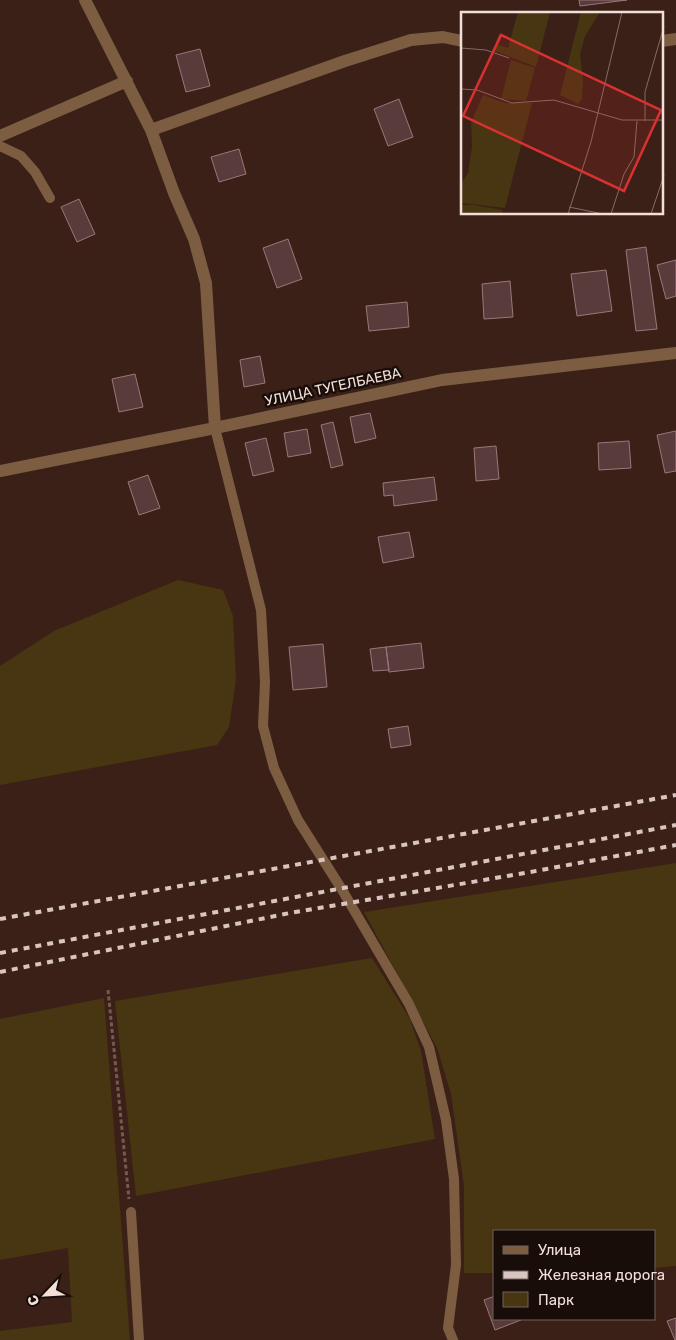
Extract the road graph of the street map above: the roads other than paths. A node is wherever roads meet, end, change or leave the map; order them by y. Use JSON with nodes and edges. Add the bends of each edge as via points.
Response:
{"nodes":[{"id":1,"x":85,"y":0,"type":"edge"},
{"id":2,"x":461,"y":41,"type":"edge"},
{"id":3,"x":127,"y":81,"type":"junction"},
{"id":4,"x":151,"y":130,"type":"junction"},
{"id":5,"x":0,"y":136,"type":"edge"},
{"id":6,"x":0,"y":146,"type":"edge"},
{"id":7,"x":50,"y":198,"type":"dead end"},
{"id":8,"x":676,"y":353,"type":"edge"},
{"id":9,"x":215,"y":428,"type":"junction"},
{"id":10,"x":0,"y":471,"type":"edge"},
{"id":11,"x":130,"y":1212,"type":"road end"},
{"id":12,"x":139,"y":1340,"type":"edge"},
{"id":13,"x":453,"y":1340,"type":"edge"}],
"edges":[{"from":1,"to":3,"type":"street"},
{"from":2,"to":4,"type":"street","via":[[443,37],[411,40]]},
{"from":3,"to":4,"type":"street"},
{"from":3,"to":5,"type":"street"},
{"from":4,"to":9,"type":"street","via":[[194,239],[206,283]]},
{"from":6,"to":7,"type":"lane","via":[[21,156],[36,172]]},
{"from":8,"to":9,"type":"street","name":"УЛИЦА ТУГЕЛБАЕВА","via":[[442,380]]},
{"from":9,"to":10,"type":"street","name":"УЛИЦА ТУГЕЛБАЕВА"},
{"from":9,"to":13,"type":"lane","via":[[261,610],[265,682],[263,726],[274,768],[298,820],[409,1004],[429,1047],[446,1120],[454,1179],[456,1265],[448,1328]]},
{"from":11,"to":12,"type":"lane"}]}
